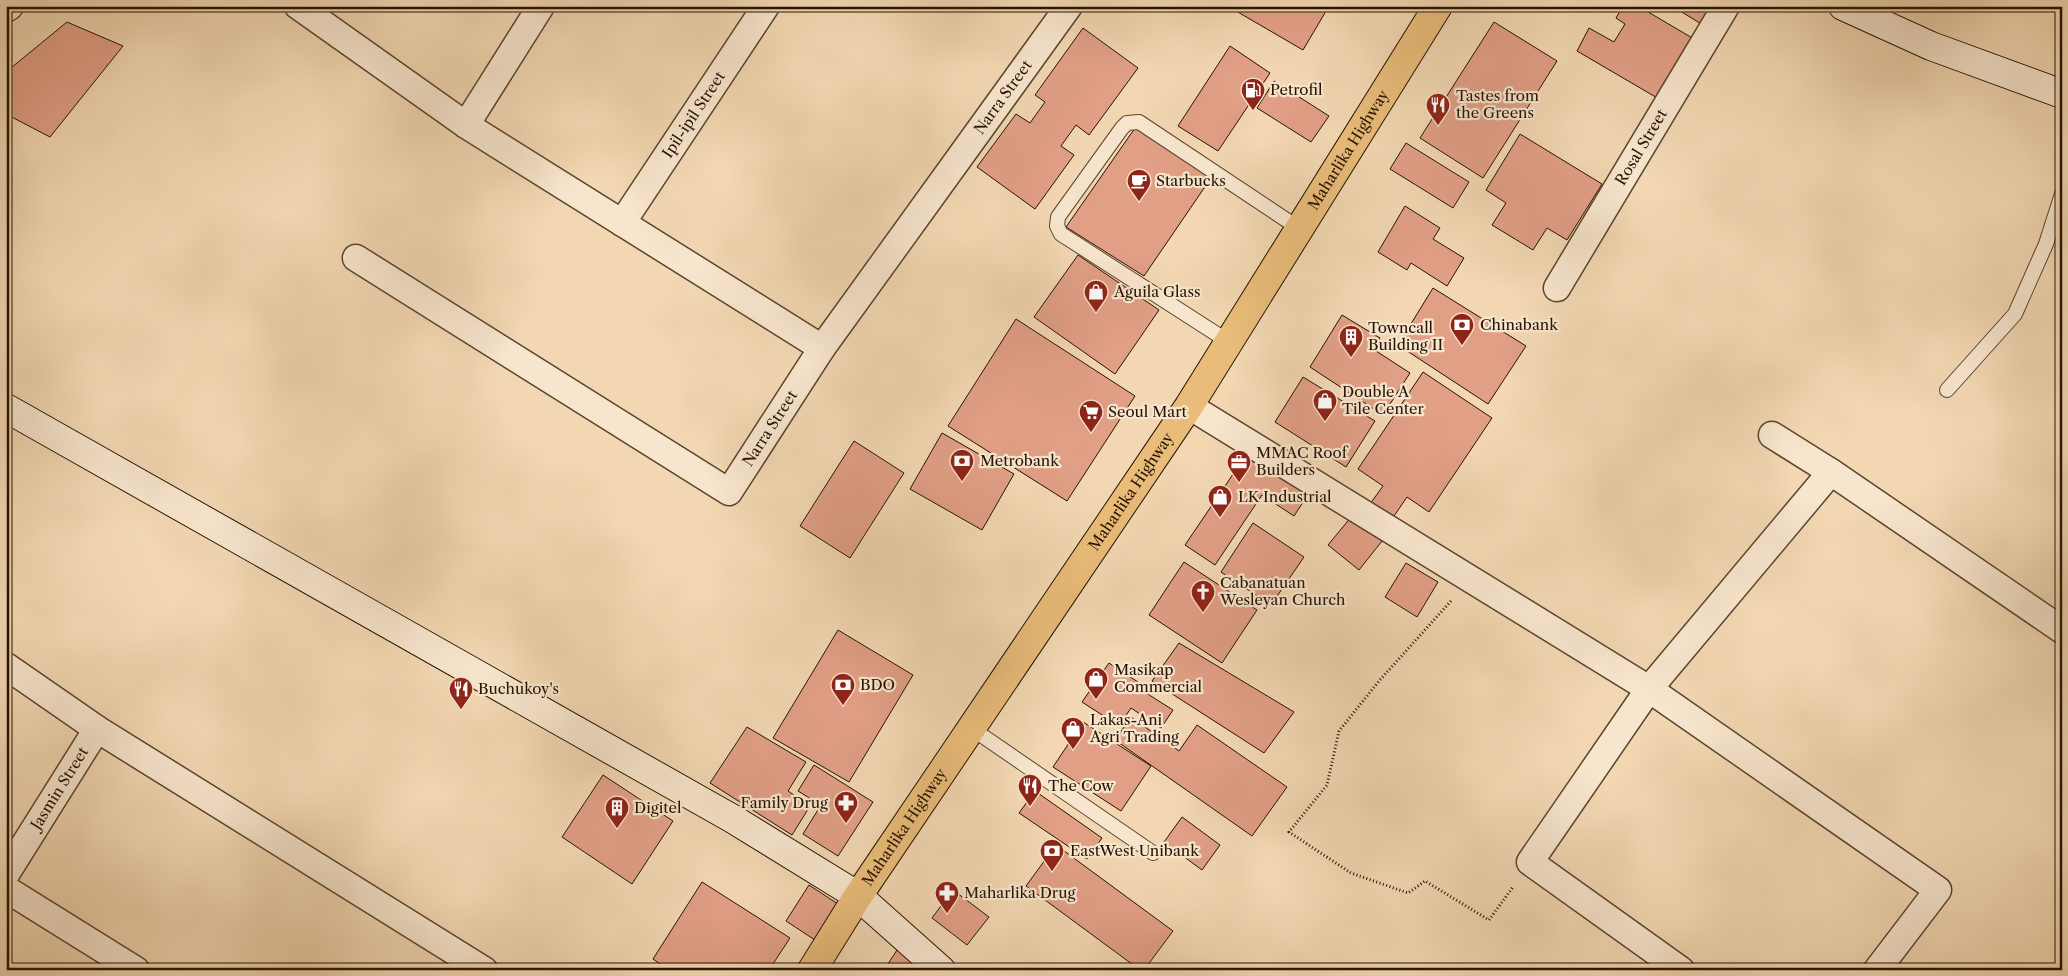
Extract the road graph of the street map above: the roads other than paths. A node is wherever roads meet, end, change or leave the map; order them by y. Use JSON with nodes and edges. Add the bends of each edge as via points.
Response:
{"nodes":[{"id":1,"x":298,"y":6,"type":"edge"},
{"id":2,"x":541,"y":6,"type":"edge"},
{"id":3,"x":766,"y":6,"type":"edge"},
{"id":4,"x":1069,"y":6,"type":"edge"},
{"id":5,"x":1438,"y":6,"type":"edge"},
{"id":6,"x":1726,"y":6,"type":"edge"},
{"id":7,"x":1843,"y":6,"type":"edge"},
{"id":8,"x":2062,"y":94,"type":"edge"},
{"id":9,"x":466,"y":125,"type":"junction"},
{"id":10,"x":2062,"y":194,"type":"edge"},
{"id":11,"x":622,"y":223,"type":"junction"},
{"id":12,"x":1300,"y":229,"type":"junction"},
{"id":13,"x":356,"y":258,"type":"dead end"},
{"id":14,"x":1558,"y":288,"type":"dead end"},
{"id":15,"x":1229,"y":342,"type":"junction"},
{"id":16,"x":822,"y":348,"type":"junction"},
{"id":17,"x":1947,"y":390,"type":"dead end"},
{"id":18,"x":1189,"y":406,"type":"junction"},
{"id":19,"x":6,"y":408,"type":"edge"},
{"id":20,"x":1772,"y":436,"type":"dead end"},
{"id":21,"x":1831,"y":472,"type":"junction"},
{"id":22,"x":2062,"y":630,"type":"edge"},
{"id":23,"x":6,"y":666,"type":"edge"},
{"id":24,"x":1649,"y":689,"type":"junction"},
{"id":25,"x":971,"y":728,"type":"junction"},
{"id":26,"x":97,"y":729,"type":"junction"},
{"id":27,"x":1153,"y":853,"type":"dead end"},
{"id":28,"x":6,"y":874,"type":"edge"},
{"id":29,"x":6,"y":889,"type":"edge"},
{"id":30,"x":858,"y":896,"type":"junction"},
{"id":31,"x":814,"y":969,"type":"edge"},
{"id":32,"x":136,"y":970,"type":"edge"},
{"id":33,"x":484,"y":970,"type":"edge"},
{"id":34,"x":941,"y":970,"type":"edge"},
{"id":35,"x":1681,"y":970,"type":"edge"},
{"id":36,"x":1877,"y":970,"type":"edge"}],
"edges":[{"from":1,"to":9,"type":"street"},
{"from":2,"to":9,"type":"street"},
{"from":3,"to":11,"type":"street","name":"Ipil-ipil Street"},
{"from":4,"to":16,"type":"street","name":"Narra Street"},
{"from":5,"to":12,"type":"main road","name":"Maharlika Highway"},
{"from":6,"to":14,"type":"street","name":"Rosal Street"},
{"from":7,"to":8,"type":"street","via":[[1931,46]]},
{"from":9,"to":11,"type":"street"},
{"from":10,"to":17,"type":"lane","via":[[2046,244],[2015,314]]},
{"from":11,"to":16,"type":"street"},
{"from":12,"to":15,"type":"main road","name":"Maharlika Highway"},
{"from":12,"to":15,"type":"lane","via":[[1139,122],[1122,128],[1058,217],[1057,226],[1061,234]]},
{"from":13,"to":16,"type":"street","name":"Narra Street","via":[[729,492]]},
{"from":15,"to":18,"type":"main road","name":"Maharlika Highway"},
{"from":18,"to":24,"type":"street"},
{"from":18,"to":25,"type":"main road","name":"Maharlika Highway"},
{"from":19,"to":30,"type":"street","via":[[733,818]]},
{"from":20,"to":21,"type":"street"},
{"from":21,"to":22,"type":"street"},
{"from":21,"to":24,"type":"street"},
{"from":23,"to":26,"type":"street"},
{"from":24,"to":35,"type":"street","via":[[1530,862]]},
{"from":24,"to":36,"type":"street","via":[[1938,890]]},
{"from":25,"to":27,"type":"lane"},
{"from":25,"to":30,"type":"main road","name":"Maharlika Highway"},
{"from":26,"to":28,"type":"street","name":"Jasmin Street"},
{"from":26,"to":33,"type":"street"},
{"from":29,"to":32,"type":"street"},
{"from":30,"to":31,"type":"main road","name":"Maharlika Highway"},
{"from":30,"to":34,"type":"street"}]}
